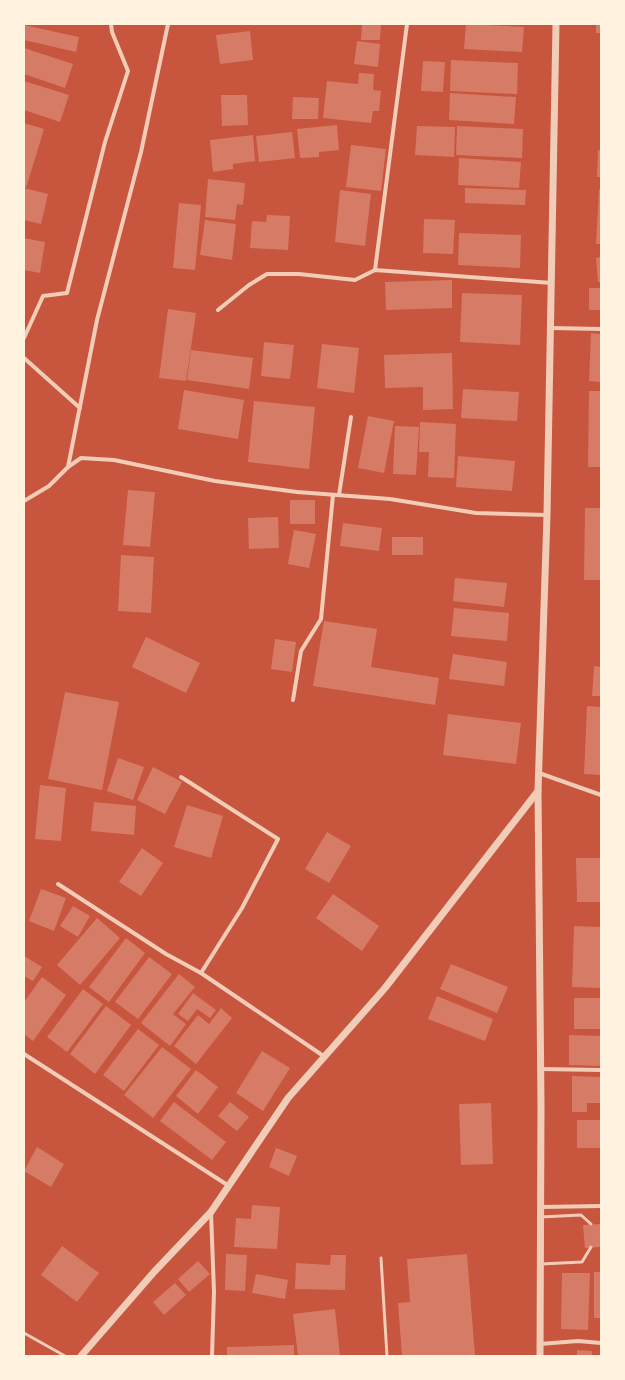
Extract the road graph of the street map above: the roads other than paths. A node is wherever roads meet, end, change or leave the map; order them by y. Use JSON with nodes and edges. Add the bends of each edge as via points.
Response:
{"nodes":[{"id":1,"x":111,"y":24,"type":"edge"},
{"id":2,"x":168,"y":24,"type":"edge"},
{"id":3,"x":407,"y":24,"type":"edge"},
{"id":4,"x":556,"y":24,"type":"edge"},
{"id":5,"x":375,"y":270,"type":"junction"},
{"id":6,"x":552,"y":283,"type":"junction"},
{"id":7,"x":218,"y":310,"type":"dead end"},
{"id":8,"x":551,"y":328,"type":"junction"},
{"id":9,"x":601,"y":329,"type":"edge"},
{"id":10,"x":24,"y":338,"type":"edge"},
{"id":11,"x":24,"y":358,"type":"edge"},
{"id":12,"x":80,"y":408,"type":"junction"},
{"id":13,"x":351,"y":417,"type":"dead end"},
{"id":14,"x":68,"y":467,"type":"junction"},
{"id":15,"x":333,"y":495,"type":"junction"},
{"id":16,"x":339,"y":495,"type":"junction"},
{"id":17,"x":24,"y":501,"type":"edge"},
{"id":18,"x":547,"y":515,"type":"junction"},
{"id":19,"x":293,"y":700,"type":"dead end"},
{"id":20,"x":539,"y":773,"type":"junction"},
{"id":21,"x":181,"y":777,"type":"dead end"},
{"id":22,"x":538,"y":791,"type":"junction"},
{"id":23,"x":601,"y":795,"type":"edge"},
{"id":24,"x":58,"y":884,"type":"dead end"},
{"id":25,"x":201,"y":973,"type":"junction"},
{"id":26,"x":24,"y":1054,"type":"edge"},
{"id":27,"x":325,"y":1058,"type":"junction"},
{"id":28,"x":541,"y":1069,"type":"junction"},
{"id":29,"x":601,"y":1070,"type":"edge"},
{"id":30,"x":229,"y":1186,"type":"junction"},
{"id":31,"x":601,"y":1206,"type":"edge"},
{"id":32,"x":540,"y":1207,"type":"junction"},
{"id":33,"x":211,"y":1212,"type":"junction"},
{"id":34,"x":540,"y":1217,"type":"junction"},
{"id":35,"x":591,"y":1224,"type":"dead end"},
{"id":36,"x":591,"y":1247,"type":"dead end"},
{"id":37,"x":381,"y":1258,"type":"dead end"},
{"id":38,"x":539,"y":1264,"type":"junction"},
{"id":39,"x":24,"y":1333,"type":"edge"},
{"id":40,"x":601,"y":1343,"type":"edge"},
{"id":41,"x":540,"y":1344,"type":"junction"},
{"id":42,"x":64,"y":1356,"type":"edge"},
{"id":43,"x":81,"y":1356,"type":"edge"},
{"id":44,"x":212,"y":1356,"type":"edge"},
{"id":45,"x":386,"y":1356,"type":"edge"},
{"id":46,"x":540,"y":1356,"type":"edge"}],
"edges":[{"from":1,"to":10,"type":"street","via":[[128,71],[105,142],[67,293],[43,296]]},
{"from":2,"to":12,"type":"street","via":[[141,152],[97,320]]},
{"from":3,"to":5,"type":"street"},
{"from":4,"to":6,"type":"street"},
{"from":5,"to":6,"type":"street"},
{"from":5,"to":7,"type":"street","via":[[355,280],[299,274],[267,274]]},
{"from":6,"to":8,"type":"street"},
{"from":8,"to":9,"type":"street"},
{"from":8,"to":18,"type":"street"},
{"from":11,"to":12,"type":"street"},
{"from":12,"to":14,"type":"street"},
{"from":13,"to":16,"type":"street"},
{"from":14,"to":15,"type":"street","via":[[81,458],[114,460],[215,481]]},
{"from":14,"to":17,"type":"street","via":[[49,486]]},
{"from":15,"to":16,"type":"street"},
{"from":15,"to":19,"type":"street","via":[[321,619],[301,651]]},
{"from":16,"to":18,"type":"street","via":[[390,499],[476,513]]},
{"from":18,"to":20,"type":"street"},
{"from":20,"to":22,"type":"street"},
{"from":20,"to":23,"type":"street"},
{"from":21,"to":25,"type":"street","via":[[278,839],[242,908]]},
{"from":22,"to":27,"type":"street","via":[[385,988]]},
{"from":22,"to":28,"type":"street"},
{"from":24,"to":25,"type":"street","via":[[166,954]]},
{"from":25,"to":27,"type":"street"},
{"from":26,"to":30,"type":"street"},
{"from":27,"to":30,"type":"street","via":[[288,1098]]},
{"from":28,"to":29,"type":"street"},
{"from":28,"to":32,"type":"street"},
{"from":30,"to":33,"type":"street"},
{"from":31,"to":32,"type":"street"},
{"from":32,"to":34,"type":"street"},
{"from":33,"to":43,"type":"street","via":[[154,1272]]},
{"from":33,"to":44,"type":"street","via":[[214,1292]]},
{"from":34,"to":35,"type":"lane","via":[[581,1215]]},
{"from":34,"to":38,"type":"street"},
{"from":36,"to":38,"type":"lane","via":[[582,1262]]},
{"from":37,"to":45,"type":"lane"},
{"from":38,"to":41,"type":"street"},
{"from":39,"to":42,"type":"lane"},
{"from":40,"to":41,"type":"street","via":[[578,1341]]},
{"from":41,"to":46,"type":"street"}]}
